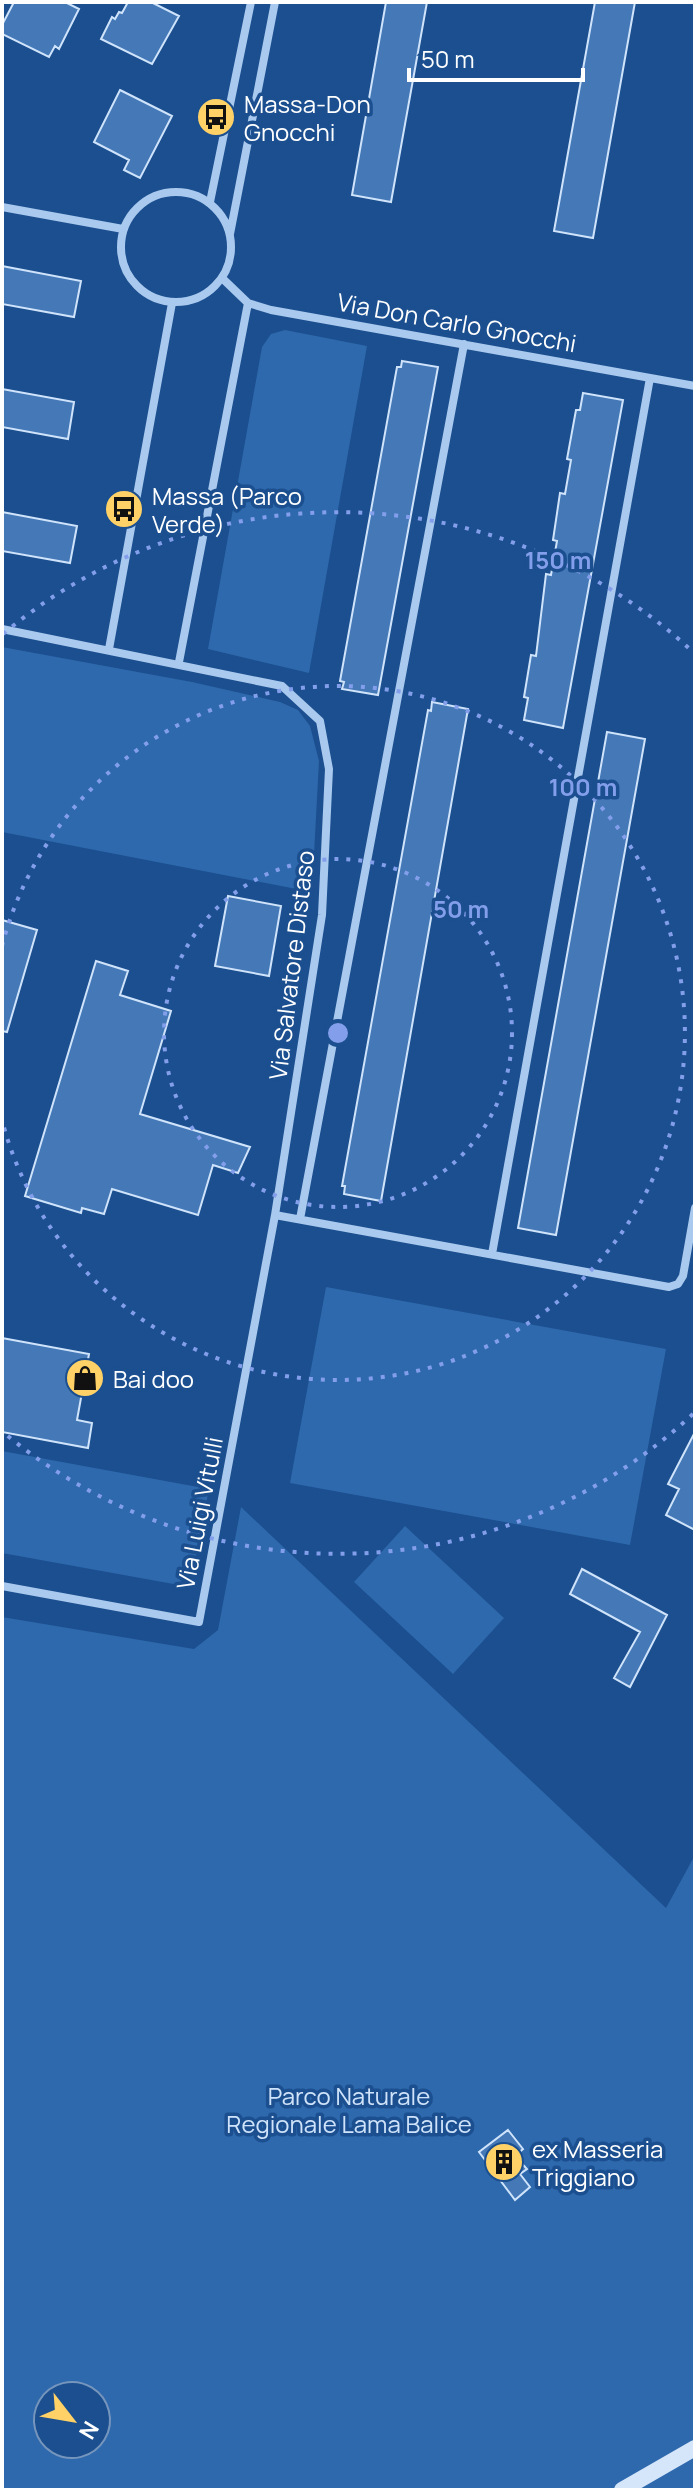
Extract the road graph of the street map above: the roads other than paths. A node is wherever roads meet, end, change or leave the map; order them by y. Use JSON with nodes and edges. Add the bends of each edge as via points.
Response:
{"nodes":[{"id":1,"x":251,"y":2,"type":"edge"},
{"id":2,"x":275,"y":2,"type":"edge"},
{"id":3,"x":210,"y":202,"type":"junction"},
{"id":4,"x":2,"y":207,"type":"edge"},
{"id":5,"x":123,"y":229,"type":"junction"},
{"id":6,"x":230,"y":235,"type":"junction"},
{"id":7,"x":222,"y":278,"type":"junction"},
{"id":8,"x":172,"y":303,"type":"junction"},
{"id":9,"x":248,"y":303,"type":"junction"},
{"id":10,"x":464,"y":344,"type":"junction"},
{"id":11,"x":650,"y":378,"type":"junction"},
{"id":12,"x":695,"y":386,"type":"edge"},
{"id":13,"x":2,"y":629,"type":"edge"},
{"id":14,"x":109,"y":649,"type":"junction"},
{"id":15,"x":179,"y":662,"type":"junction"},
{"id":16,"x":695,"y":1208,"type":"edge"},
{"id":17,"x":275,"y":1215,"type":"junction"},
{"id":18,"x":300,"y":1219,"type":"junction"},
{"id":19,"x":492,"y":1254,"type":"junction"},
{"id":20,"x":2,"y":1586,"type":"edge"},
{"id":21,"x":695,"y":2448,"type":"edge"},
{"id":22,"x":622,"y":2490,"type":"edge"}],
"edges":[{"from":1,"to":3,"type":"street"},
{"from":2,"to":6,"type":"street"},
{"from":3,"to":5,"type":"street","via":[[177,191],[160,194],[131,213]]},
{"from":3,"to":6,"type":"street"},
{"from":4,"to":5,"type":"street"},
{"from":5,"to":8,"type":"street","via":[[120,246],[131,280],[144,293]]},
{"from":6,"to":7,"type":"street"},
{"from":7,"to":8,"type":"street","via":[[194,299]]},
{"from":7,"to":9,"type":"street"},
{"from":8,"to":14,"type":"street"},
{"from":9,"to":10,"type":"street","name":"Via Don Carlo Gnocchi"},
{"from":9,"to":15,"type":"street"},
{"from":10,"to":11,"type":"street","name":"Via Don Carlo Gnocchi"},
{"from":10,"to":18,"type":"street"},
{"from":11,"to":12,"type":"street","name":"Via Don Carlo Gnocchi"},
{"from":11,"to":19,"type":"street"},
{"from":13,"to":14,"type":"street","name":"Via Salvatore Distaso"},
{"from":14,"to":15,"type":"street","name":"Via Salvatore Distaso"},
{"from":15,"to":17,"type":"street","name":"Via Salvatore Distaso","via":[[282,686],[320,721],[329,769],[322,915]]},
{"from":16,"to":19,"type":"street","via":[[683,1276],[669,1287]]},
{"from":17,"to":18,"type":"street"},
{"from":17,"to":20,"type":"street","name":"Via Luigi Vitulli","via":[[199,1622]]},
{"from":18,"to":19,"type":"street"},
{"from":21,"to":22,"type":"main road"}]}
